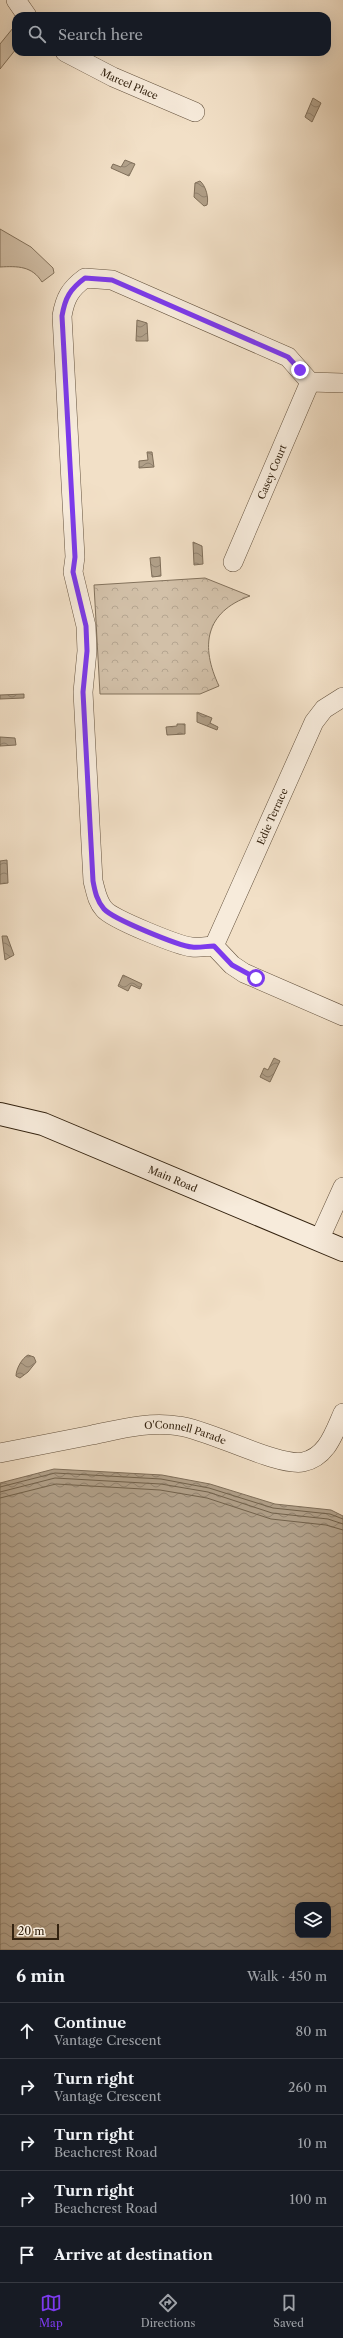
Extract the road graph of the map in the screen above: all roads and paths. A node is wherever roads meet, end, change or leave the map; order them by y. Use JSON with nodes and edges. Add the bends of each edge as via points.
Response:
{"nodes":[{"id":1,"x":16,"y":0,"type":"edge"},
{"id":2,"x":24,"y":12,"type":"edge"},
{"id":3,"x":73,"y":56,"type":"edge"},
{"id":4,"x":195,"y":112,"type":"dead end"},
{"id":5,"x":310,"y":382,"type":"junction"},
{"id":6,"x":343,"y":383,"type":"edge"},
{"id":7,"x":233,"y":562,"type":"dead end"},
{"id":8,"x":343,"y":697,"type":"edge"},
{"id":9,"x":214,"y":946,"type":"junction"},
{"id":10,"x":343,"y":1016,"type":"edge"},
{"id":11,"x":0,"y":1114,"type":"edge"},
{"id":12,"x":343,"y":1187,"type":"edge"},
{"id":13,"x":319,"y":1240,"type":"junction"},
{"id":14,"x":343,"y":1250,"type":"edge"},
{"id":15,"x":343,"y":1413,"type":"edge"},
{"id":16,"x":0,"y":1453,"type":"edge"}],
"edges":[{"from":1,"to":2,"type":"street"},
{"from":3,"to":4,"type":"street","name":"Marcel Place","via":[[113,77]]},
{"from":5,"to":6,"type":"street"},
{"from":5,"to":7,"type":"street","name":"Casey Court"},
{"from":5,"to":9,"type":"street","via":[[288,357],[112,280],[85,278],[73,287],[65,298],[62,316],[75,557],[73,572],[86,626],[87,651],[83,692],[93,881],[97,898],[105,911],[118,919],[193,948]]},
{"from":8,"to":9,"type":"street","name":"Edie Terrace","via":[[324,709],[314,722]]},
{"from":9,"to":10,"type":"street","via":[[232,965],[244,973]]},
{"from":11,"to":13,"type":"main road","name":"Main Road","via":[[43,1124]]},
{"from":12,"to":13,"type":"street"},
{"from":13,"to":14,"type":"main road","name":"Main Road"},
{"from":15,"to":16,"type":"street","name":"O'Connell Parade","via":[[331,1440],[317,1457],[302,1462],[273,1457],[200,1430],[148,1424]]}]}
